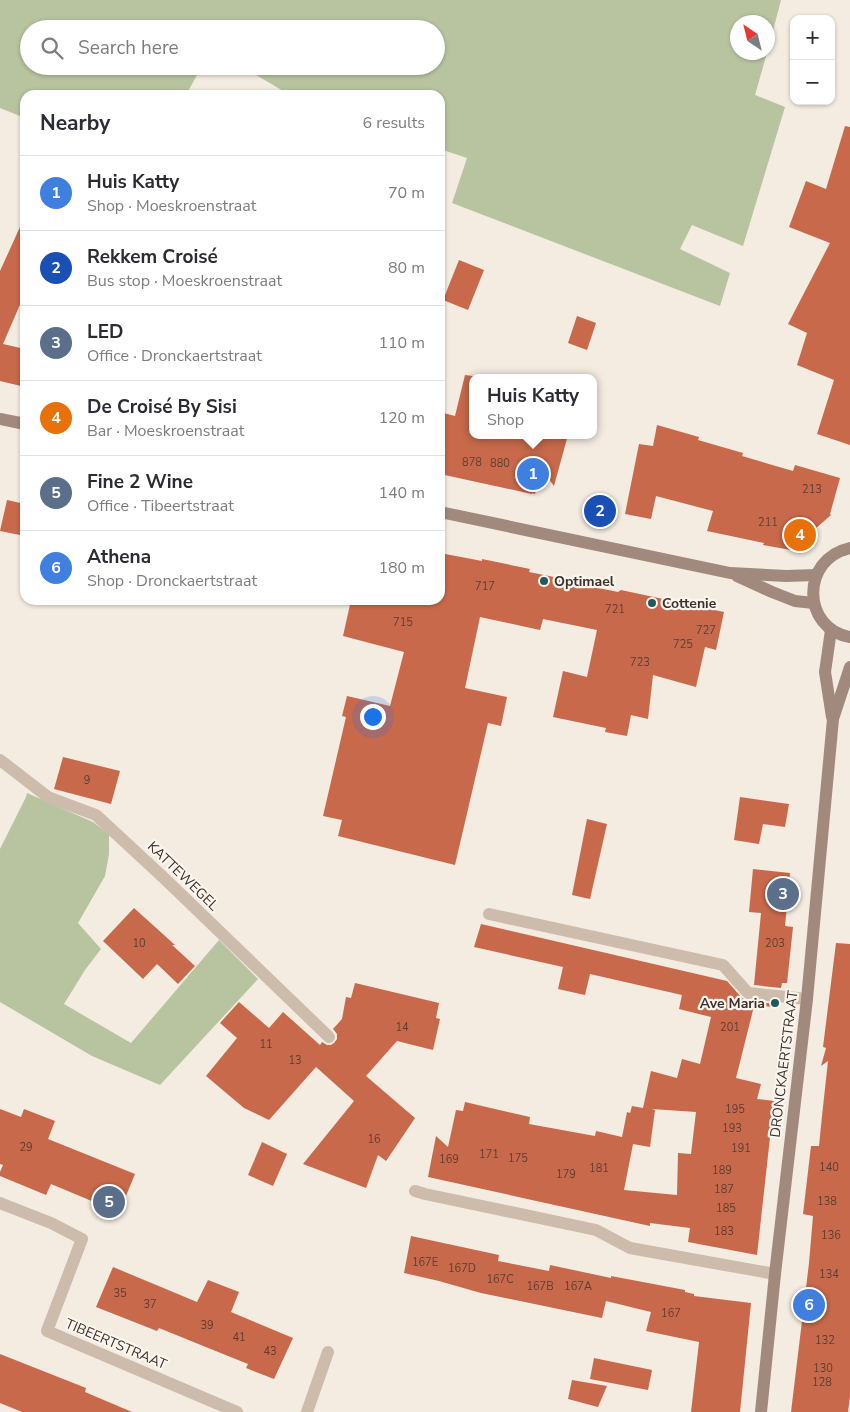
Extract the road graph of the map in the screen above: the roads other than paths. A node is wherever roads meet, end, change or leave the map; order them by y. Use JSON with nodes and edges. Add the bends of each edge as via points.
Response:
{"nodes":[{"id":1,"x":0,"y":419,"type":"edge"},
{"id":2,"x":20,"y":423,"type":"edge"},
{"id":3,"x":445,"y":513,"type":"edge"},
{"id":4,"x":850,"y":548,"type":"edge"},
{"id":5,"x":730,"y":573,"type":"junction"},
{"id":6,"x":816,"y":575,"type":"junction"},
{"id":7,"x":814,"y":603,"type":"junction"},
{"id":8,"x":831,"y":630,"type":"junction"},
{"id":9,"x":850,"y":638,"type":"edge"},
{"id":10,"x":850,"y":667,"type":"edge"},
{"id":11,"x":833,"y":719,"type":"junction"},
{"id":12,"x":0,"y":760,"type":"edge"},
{"id":13,"x":489,"y":914,"type":"dead end"},
{"id":14,"x":807,"y":999,"type":"junction"},
{"id":15,"x":328,"y":1037,"type":"dead end"},
{"id":16,"x":415,"y":1191,"type":"dead end"},
{"id":17,"x":0,"y":1203,"type":"edge"},
{"id":18,"x":775,"y":1274,"type":"junction"},
{"id":19,"x":328,"y":1352,"type":"dead end"},
{"id":20,"x":236,"y":1412,"type":"edge"},
{"id":21,"x":306,"y":1412,"type":"edge"},
{"id":22,"x":761,"y":1412,"type":"edge"}],
"edges":[{"from":1,"to":2,"type":"main road"},
{"from":3,"to":5,"type":"main road"},
{"from":4,"to":6,"type":"main road","via":[[828,558]]},
{"from":5,"to":6,"type":"main road"},
{"from":5,"to":7,"type":"main road","via":[[772,592]]},
{"from":6,"to":7,"type":"main road"},
{"from":7,"to":8,"type":"main road","via":[[820,618]]},
{"from":8,"to":9,"type":"main road"},
{"from":8,"to":11,"type":"main road","name":"DRONCKAERTSTRAAT","via":[[824,672]]},
{"from":10,"to":11,"type":"main road","name":"DRONCKAERTSTRAAT"},
{"from":11,"to":14,"type":"main road","name":"DRONCKAERTSTRAAT"},
{"from":12,"to":15,"type":"street","name":"KATTEWEGEL","via":[[48,797],[96,815]]},
{"from":13,"to":14,"type":"street","via":[[723,965],[748,993]]},
{"from":14,"to":18,"type":"main road","name":"DRONCKAERTSTRAAT"},
{"from":16,"to":18,"type":"street","via":[[596,1230],[630,1248]]},
{"from":17,"to":20,"type":"street","name":"TIBEERTSTRAAT","via":[[82,1239],[47,1331]]},
{"from":18,"to":22,"type":"main road","name":"DRONCKAERTSTRAAT"},
{"from":19,"to":21,"type":"street"}]}
